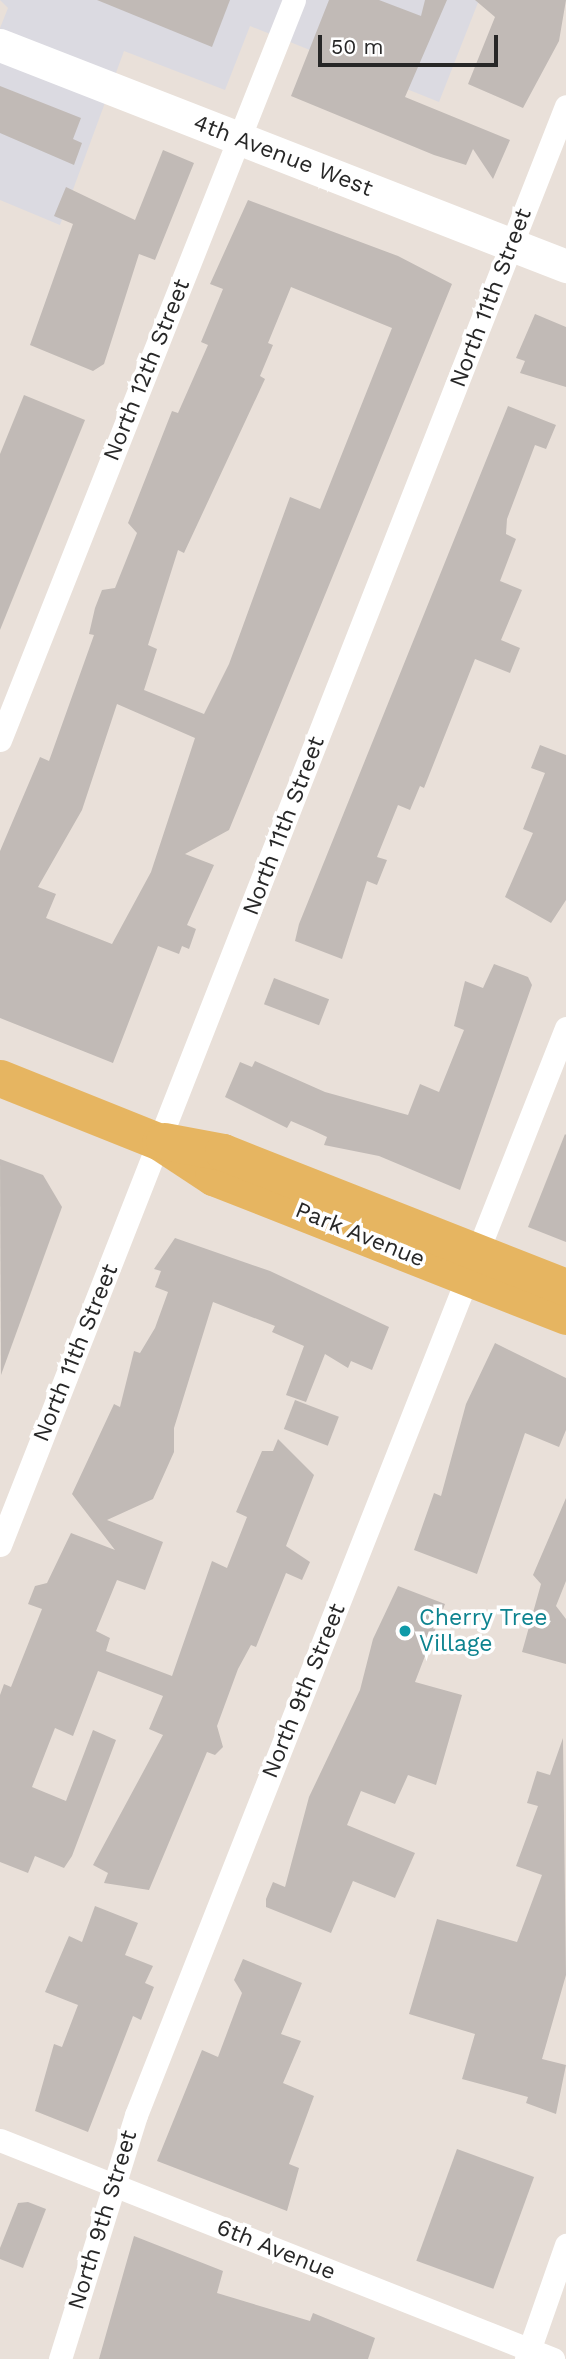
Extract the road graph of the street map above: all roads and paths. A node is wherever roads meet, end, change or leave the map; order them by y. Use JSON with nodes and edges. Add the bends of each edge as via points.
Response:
{"nodes":[{"id":1,"x":294,"y":0,"type":"edge"},
{"id":2,"x":0,"y":45,"type":"edge"},
{"id":3,"x":566,"y":106,"type":"edge"},
{"id":4,"x":239,"y":139,"type":"junction"},
{"id":5,"x":512,"y":245,"type":"junction"},
{"id":6,"x":566,"y":267,"type":"edge"},
{"id":7,"x":0,"y":740,"type":"edge"},
{"id":8,"x":566,"y":1028,"type":"edge"},
{"id":9,"x":0,"y":1078,"type":"edge"},
{"id":10,"x":160,"y":1142,"type":"junction"},
{"id":11,"x":472,"y":1265,"type":"junction"},
{"id":12,"x":566,"y":1287,"type":"edge"},
{"id":13,"x":566,"y":1316,"type":"edge"},
{"id":14,"x":0,"y":1545,"type":"edge"},
{"id":15,"x":0,"y":2140,"type":"edge"},
{"id":16,"x":113,"y":2185,"type":"junction"},
{"id":17,"x":566,"y":2245,"type":"edge"},
{"id":18,"x":528,"y":2354,"type":"edge"},
{"id":19,"x":60,"y":2359,"type":"edge"},
{"id":20,"x":553,"y":2359,"type":"edge"}],
"edges":[{"from":1,"to":4,"type":"street","name":"North 12th Street"},
{"from":2,"to":4,"type":"street","name":"4th Avenue West"},
{"from":3,"to":5,"type":"street","name":"North 11th Street"},
{"from":4,"to":5,"type":"street","name":"4th Avenue West"},
{"from":4,"to":7,"type":"street","name":"North 12th Street"},
{"from":5,"to":6,"type":"street","name":"4th Avenue West"},
{"from":5,"to":10,"type":"street","name":"North 11th Street"},
{"from":8,"to":11,"type":"street","name":"North 9th Street"},
{"from":9,"to":10,"type":"main road","name":"Park Avenue"},
{"from":10,"to":11,"type":"main road","name":"Park Avenue","via":[[223,1152]]},
{"from":10,"to":14,"type":"street","name":"North 11th Street"},
{"from":11,"to":12,"type":"main road","name":"Park Avenue"},
{"from":11,"to":13,"type":"main road","name":"Park Avenue"},
{"from":11,"to":16,"type":"street","name":"North 9th Street"},
{"from":15,"to":16,"type":"street","name":"6th Avenue"},
{"from":16,"to":18,"type":"street","name":"6th Avenue"},
{"from":16,"to":19,"type":"street","name":"North 9th Street"},
{"from":17,"to":18,"type":"street"},
{"from":18,"to":20,"type":"street","name":"6th Avenue"}]}
